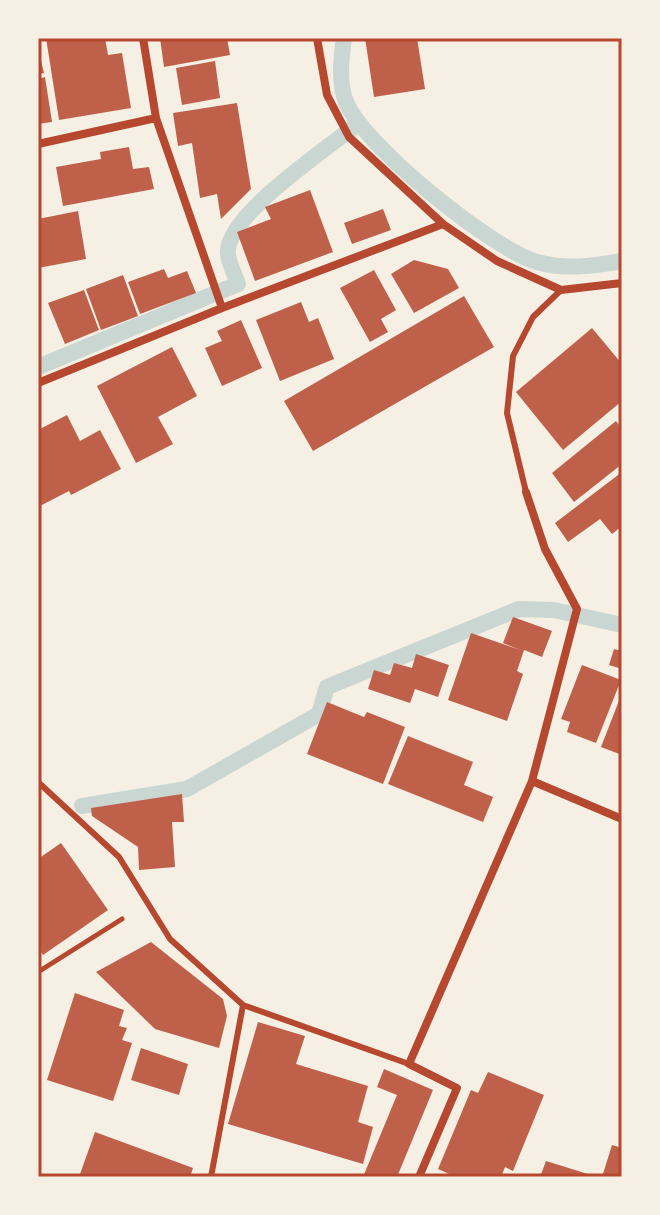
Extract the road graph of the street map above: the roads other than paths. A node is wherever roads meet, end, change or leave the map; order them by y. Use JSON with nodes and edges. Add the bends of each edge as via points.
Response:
{"nodes":[{"id":1,"x":143,"y":38,"type":"edge"},
{"id":2,"x":317,"y":38,"type":"edge"},
{"id":3,"x":156,"y":118,"type":"junction"},
{"id":4,"x":38,"y":144,"type":"edge"},
{"id":5,"x":443,"y":224,"type":"junction"},
{"id":6,"x":622,"y":283,"type":"edge"},
{"id":7,"x":561,"y":290,"type":"junction"},
{"id":8,"x":222,"y":308,"type":"junction"},
{"id":9,"x":38,"y":383,"type":"edge"},
{"id":10,"x":526,"y":492,"type":"joint"},
{"id":11,"x":532,"y":781,"type":"junction"},
{"id":12,"x":38,"y":782,"type":"edge"},
{"id":13,"x":622,"y":819,"type":"edge"},
{"id":14,"x":243,"y":1005,"type":"junction"},
{"id":15,"x":409,"y":1064,"type":"junction"},
{"id":16,"x":211,"y":1177,"type":"edge"},
{"id":17,"x":419,"y":1177,"type":"edge"}],
"edges":[{"from":1,"to":3,"type":"street"},
{"from":2,"to":5,"type":"street","via":[[327,95],[349,137]]},
{"from":3,"to":4,"type":"street"},
{"from":3,"to":8,"type":"street"},
{"from":5,"to":7,"type":"street","via":[[497,261]]},
{"from":5,"to":8,"type":"street"},
{"from":6,"to":7,"type":"street"},
{"from":7,"to":10,"type":"lane","via":[[533,317],[513,356],[507,413]]},
{"from":8,"to":9,"type":"street"},
{"from":10,"to":11,"type":"street","via":[[545,549],[577,609]]},
{"from":11,"to":13,"type":"street"},
{"from":11,"to":15,"type":"street"},
{"from":12,"to":14,"type":"lane","via":[[119,857],[170,939]]},
{"from":14,"to":15,"type":"lane"},
{"from":14,"to":16,"type":"lane"},
{"from":15,"to":17,"type":"street","via":[[457,1088]]}]}
